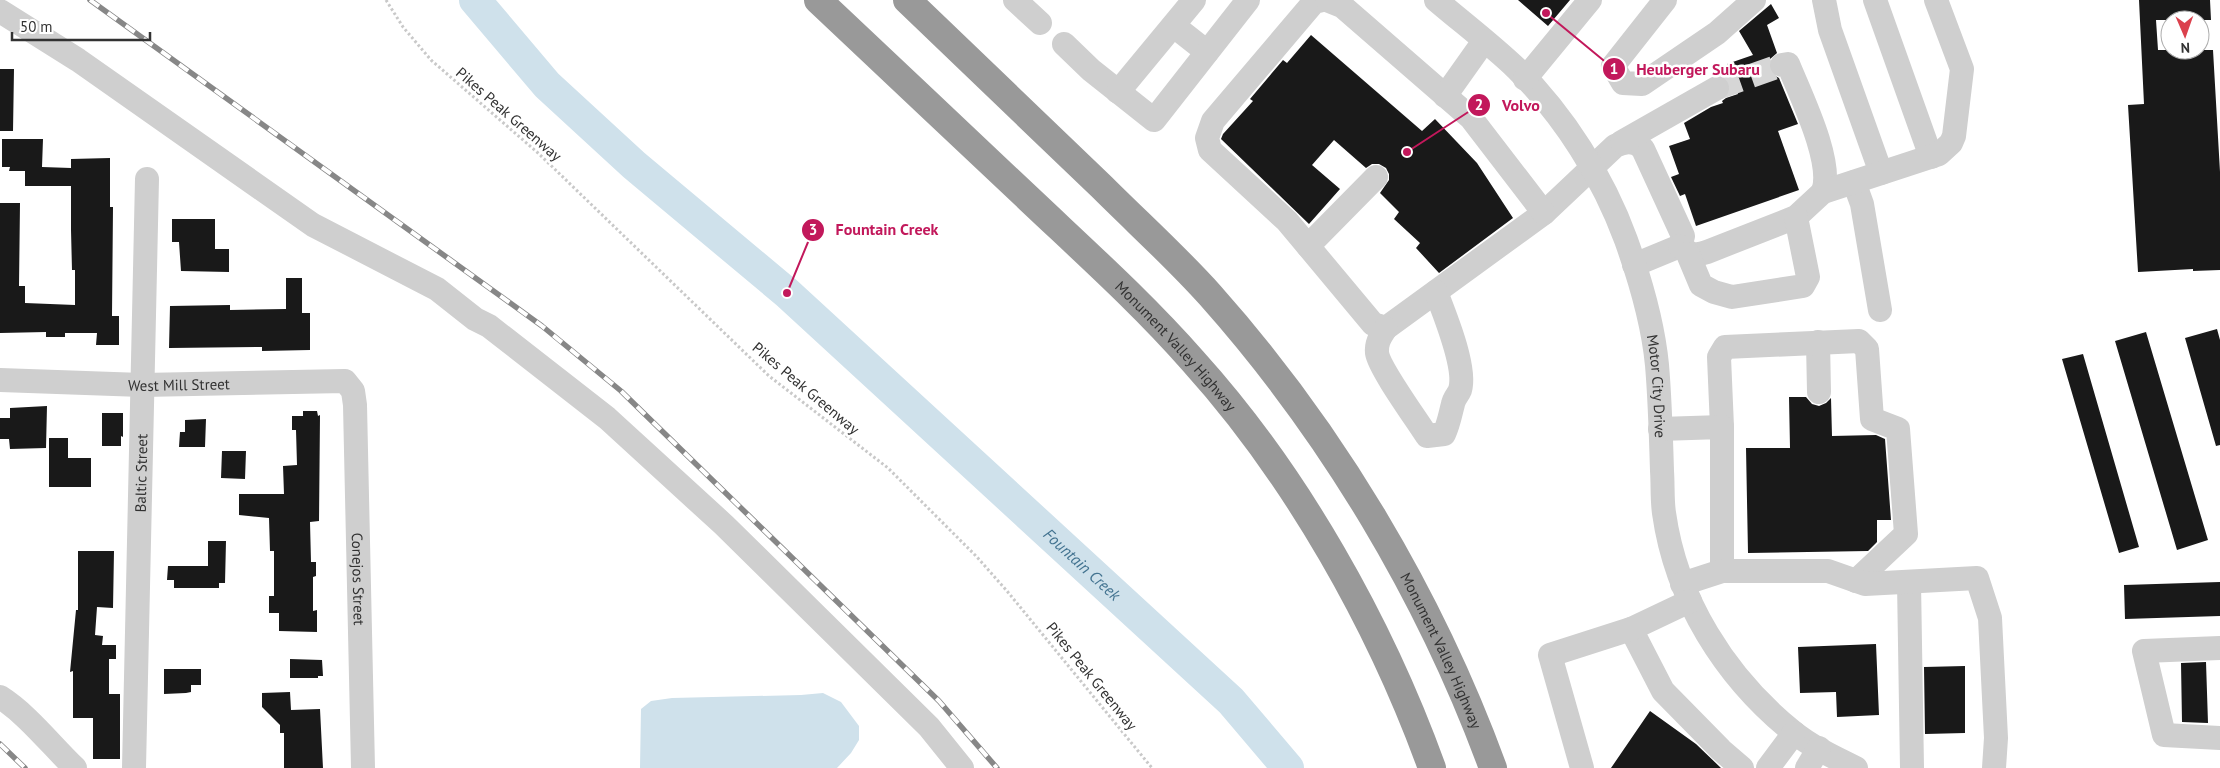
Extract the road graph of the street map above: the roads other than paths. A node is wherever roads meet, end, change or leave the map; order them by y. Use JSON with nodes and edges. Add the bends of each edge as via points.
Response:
{"nodes":[{"id":1,"x":818,"y":0,"type":"edge"},
{"id":2,"x":907,"y":0,"type":"edge"},
{"id":3,"x":1016,"y":0,"type":"edge"},
{"id":4,"x":1194,"y":0,"type":"edge"},
{"id":5,"x":1248,"y":0,"type":"edge"},
{"id":6,"x":1322,"y":0,"type":"edge"},
{"id":7,"x":1327,"y":0,"type":"edge"},
{"id":8,"x":1436,"y":0,"type":"edge"},
{"id":9,"x":1590,"y":0,"type":"edge"},
{"id":10,"x":1665,"y":0,"type":"edge"},
{"id":11,"x":1754,"y":0,"type":"edge"},
{"id":12,"x":1824,"y":0,"type":"edge"},
{"id":13,"x":1875,"y":0,"type":"edge"},
{"id":14,"x":1936,"y":0,"type":"edge"},
{"id":15,"x":1461,"y":10,"type":"edge"},
{"id":16,"x":0,"y":11,"type":"edge"},
{"id":17,"x":1040,"y":23,"type":"dead end"},
{"id":18,"x":1174,"y":26,"type":"junction"},
{"id":19,"x":1484,"y":41,"type":"junction"},
{"id":20,"x":1064,"y":44,"type":"dead end"},
{"id":21,"x":1206,"y":52,"type":"junction"},
{"id":22,"x":1785,"y":65,"type":"dead end"},
{"id":23,"x":1525,"y":78,"type":"junction"},
{"id":24,"x":1717,"y":88,"type":"tunnel mouth"},
{"id":25,"x":1118,"y":92,"type":"junction"},
{"id":26,"x":1445,"y":96,"type":"junction"},
{"id":27,"x":1622,"y":142,"type":"junction"},
{"id":28,"x":1931,"y":157,"type":"junction"},
{"id":29,"x":1592,"y":169,"type":"junction"},
{"id":30,"x":1881,"y":173,"type":"junction"},
{"id":31,"x":1376,"y":177,"type":"dead end"},
{"id":32,"x":147,"y":179,"type":"dead end"},
{"id":33,"x":1854,"y":182,"type":"junction"},
{"id":34,"x":1823,"y":192,"type":"junction"},
{"id":35,"x":1544,"y":213,"type":"junction"},
{"id":36,"x":1796,"y":217,"type":"junction"},
{"id":37,"x":1308,"y":246,"type":"junction"},
{"id":38,"x":1684,"y":250,"type":"junction"},
{"id":39,"x":1634,"y":265,"type":"junction"},
{"id":40,"x":1436,"y":292,"type":"junction"},
{"id":41,"x":1880,"y":310,"type":"dead end"},
{"id":42,"x":1386,"y":328,"type":"junction"},
{"id":43,"x":1818,"y":342,"type":"junction"},
{"id":44,"x":0,"y":380,"type":"edge"},
{"id":45,"x":142,"y":384,"type":"junction"},
{"id":46,"x":353,"y":390,"type":"joint"},
{"id":47,"x":1819,"y":392,"type":"dead end"},
{"id":48,"x":1722,"y":427,"type":"junction"},
{"id":49,"x":1660,"y":429,"type":"junction"},
{"id":50,"x":1722,"y":572,"type":"junction"},
{"id":51,"x":1856,"y":581,"type":"junction"},
{"id":52,"x":1909,"y":582,"type":"junction"},
{"id":53,"x":1686,"y":593,"type":"junction"},
{"id":54,"x":1631,"y":629,"type":"junction"},
{"id":55,"x":2220,"y":648,"type":"edge"},
{"id":56,"x":0,"y":696,"type":"edge"},
{"id":57,"x":1794,"y":733,"type":"junction"},
{"id":58,"x":2220,"y":738,"type":"edge"},
{"id":59,"x":1819,"y":748,"type":"junction"},
{"id":60,"x":75,"y":768,"type":"edge"},
{"id":61,"x":134,"y":768,"type":"edge"},
{"id":62,"x":363,"y":768,"type":"edge"},
{"id":63,"x":962,"y":768,"type":"edge"},
{"id":64,"x":1432,"y":768,"type":"edge"},
{"id":65,"x":1493,"y":768,"type":"edge"},
{"id":66,"x":1582,"y":768,"type":"edge"},
{"id":67,"x":1742,"y":768,"type":"edge"},
{"id":68,"x":1768,"y":768,"type":"edge"},
{"id":69,"x":1807,"y":768,"type":"edge"},
{"id":70,"x":1856,"y":768,"type":"edge"},
{"id":71,"x":1912,"y":768,"type":"edge"},
{"id":72,"x":1994,"y":768,"type":"edge"}],
"edges":[{"from":1,"to":64,"type":"highway","name":"Monument Valley Highway","via":[[1138,301],[1242,420],[1325,542],[1372,628],[1420,733]]},
{"from":2,"to":65,"type":"highway","name":"Monument Valley Highway","via":[[1179,262],[1286,389],[1398,560],[1448,656]]},
{"from":3,"to":17,"type":"street"},
{"from":4,"to":18,"type":"street"},
{"from":5,"to":21,"type":"street"},
{"from":6,"to":37,"type":"street","via":[[1314,2],[1214,121],[1207,138],[1210,150],[1287,221]]},
{"from":7,"to":26,"type":"street","via":[[1342,6]]},
{"from":8,"to":15,"type":"street","name":"Motor City Drive"},
{"from":9,"to":23,"type":"street"},
{"from":10,"to":11,"type":"street","via":[[1613,66],[1623,83],[1642,84],[1717,33]]},
{"from":12,"to":30,"type":"street","via":[[1830,30]]},
{"from":13,"to":28,"type":"street"},
{"from":14,"to":28,"type":"street","via":[[1962,75],[1954,136],[1945,150]]},
{"from":15,"to":19,"type":"street","name":"Motor City Drive"},
{"from":16,"to":63,"type":"street","via":[[78,60],[313,225],[437,289],[607,418],[724,525],[929,727]]},
{"from":18,"to":21,"type":"street"},
{"from":18,"to":25,"type":"street"},
{"from":19,"to":23,"type":"street","name":"Motor City Drive"},
{"from":19,"to":26,"type":"street"},
{"from":20,"to":25,"type":"street"},
{"from":21,"to":25,"type":"street","via":[[1154,120]]},
{"from":22,"to":34,"type":"street","via":[[1824,159],[1826,176]]},
{"from":23,"to":29,"type":"street","name":"Motor City Drive","via":[[1575,141]]},
{"from":24,"to":27,"type":"street"},
{"from":26,"to":35,"type":"street","via":[[1471,118]]},
{"from":27,"to":29,"type":"street"},
{"from":27,"to":38,"type":"street","via":[[1634,142],[1643,149],[1683,236]]},
{"from":28,"to":30,"type":"street"},
{"from":29,"to":35,"type":"street"},
{"from":29,"to":39,"type":"street","name":"Motor City Drive","via":[[1625,237]]},
{"from":30,"to":33,"type":"street"},
{"from":31,"to":37,"type":"street"},
{"from":32,"to":45,"type":"street","name":"Baltic Street"},
{"from":33,"to":34,"type":"street"},
{"from":33,"to":41,"type":"street","via":[[1862,204]]},
{"from":34,"to":36,"type":"street"},
{"from":35,"to":40,"type":"street"},
{"from":36,"to":38,"type":"street","via":[[1708,252],[1693,255]]},
{"from":36,"to":38,"type":"street","via":[[1808,277],[1803,286],[1732,297],[1714,292],[1701,285]]},
{"from":37,"to":42,"type":"street","via":[[1373,324]]},
{"from":38,"to":39,"type":"street"},
{"from":39,"to":49,"type":"street","name":"Motor City Drive","via":[[1657,363]]},
{"from":40,"to":42,"type":"street"},
{"from":40,"to":42,"type":"street","via":[[1453,339],[1460,372],[1460,389],[1453,401],[1444,434],[1428,436],[1390,379],[1377,354],[1378,340]]},
{"from":43,"to":47,"type":"street"},
{"from":43,"to":48,"type":"street","via":[[1725,347],[1720,357]]},
{"from":43,"to":51,"type":"street","via":[[1859,341],[1867,349],[1872,418],[1898,429],[1906,534]]},
{"from":44,"to":45,"type":"street","name":"West Mill Street"},
{"from":45,"to":46,"type":"street","name":"West Mill Street","via":[[345,381]]},
{"from":45,"to":61,"type":"street","name":"Baltic Street"},
{"from":46,"to":62,"type":"street","name":"Conejos Street"},
{"from":48,"to":49,"type":"street"},
{"from":48,"to":50,"type":"street"},
{"from":49,"to":53,"type":"street","name":"Motor City Drive","via":[[1664,512]]},
{"from":50,"to":51,"type":"street","via":[[1828,570]]},
{"from":50,"to":53,"type":"street"},
{"from":51,"to":52,"type":"street","via":[[1865,584]]},
{"from":52,"to":71,"type":"street"},
{"from":52,"to":72,"type":"street","via":[[1977,578],[1990,618],[1996,738]]},
{"from":53,"to":54,"type":"street"},
{"from":53,"to":57,"type":"street","name":"Motor City Drive","via":[[1702,627],[1730,668],[1761,704]]},
{"from":54,"to":66,"type":"street","via":[[1550,654]]},
{"from":54,"to":67,"type":"street","via":[[1663,691]]},
{"from":55,"to":58,"type":"street","via":[[2144,651],[2164,735]]},
{"from":56,"to":60,"type":"street","via":[[18,708]]},
{"from":57,"to":59,"type":"street","name":"Motor City Drive"},
{"from":57,"to":68,"type":"street"},
{"from":59,"to":69,"type":"street"},
{"from":59,"to":70,"type":"street","name":"Motor City Drive"}]}
